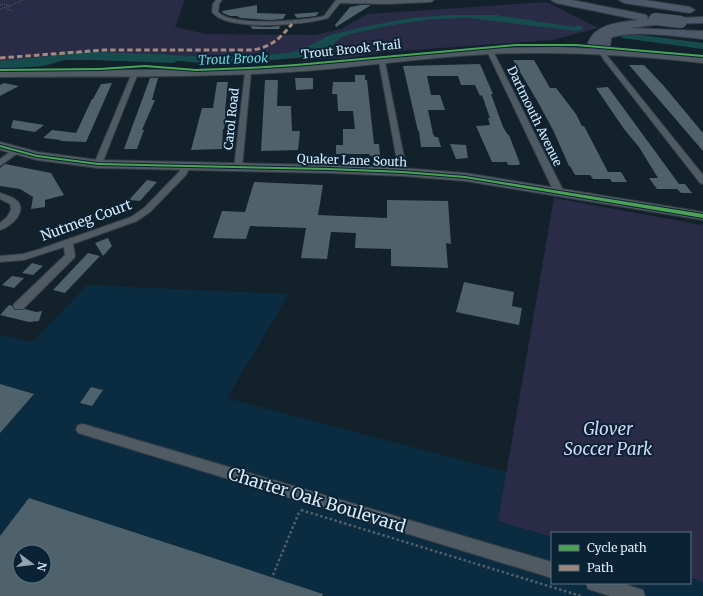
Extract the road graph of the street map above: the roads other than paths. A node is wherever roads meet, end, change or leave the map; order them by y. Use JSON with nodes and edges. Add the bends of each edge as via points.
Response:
{"nodes":[{"id":1,"x":219,"y":0,"type":"edge"},
{"id":2,"x":339,"y":0,"type":"edge"},
{"id":3,"x":420,"y":0,"type":"edge"},
{"id":4,"x":431,"y":0,"type":"edge"},
{"id":5,"x":556,"y":0,"type":"edge"},
{"id":6,"x":624,"y":0,"type":"edge"},
{"id":7,"x":628,"y":0,"type":"edge"},
{"id":8,"x":702,"y":21,"type":"edge"},
{"id":9,"x":490,"y":51,"type":"junction"},
{"id":10,"x":601,"y":51,"type":"junction"},
{"id":11,"x":703,"y":60,"type":"edge"},
{"id":12,"x":382,"y":62,"type":"junction"},
{"id":13,"x":248,"y":72,"type":"junction"},
{"id":14,"x":136,"y":73,"type":"junction"},
{"id":15,"x":0,"y":74,"type":"edge"},
{"id":16,"x":0,"y":146,"type":"edge"},
{"id":17,"x":17,"y":151,"type":"junction"},
{"id":18,"x":0,"y":163,"type":"edge"},
{"id":19,"x":98,"y":164,"type":"junction"},
{"id":20,"x":186,"y":167,"type":"junction"},
{"id":21,"x":238,"y":168,"type":"junction"},
{"id":22,"x":403,"y":172,"type":"junction"},
{"id":23,"x":703,"y":181,"type":"edge"},
{"id":24,"x":559,"y":192,"type":"junction"},
{"id":25,"x":0,"y":196,"type":"edge"},
{"id":26,"x":703,"y":216,"type":"edge"},
{"id":27,"x":0,"y":227,"type":"edge"},
{"id":28,"x":68,"y":244,"type":"junction"},
{"id":29,"x":0,"y":259,"type":"edge"},
{"id":30,"x":19,"y":306,"type":"dead end"},
{"id":31,"x":83,"y":429,"type":"dead end"},
{"id":32,"x":551,"y":570,"type":"edge"},
{"id":33,"x":597,"y":584,"type":"edge"},
{"id":34,"x":637,"y":596,"type":"edge"}],
"edges":[{"from":1,"to":2,"type":"street","via":[[215,12],[222,18],[236,21],[304,22],[322,18],[331,12]]},
{"from":2,"to":3,"type":"street"},
{"from":3,"to":4,"type":"street"},
{"from":5,"to":8,"type":"highway","bridge":true,"via":[[655,19]]},
{"from":6,"to":8,"type":"highway"},
{"from":7,"to":8,"type":"highway"},
{"from":8,"to":10,"type":"highway","via":[[610,34],[606,37]]},
{"from":9,"to":10,"type":"main road"},
{"from":9,"to":12,"type":"main road"},
{"from":9,"to":24,"type":"street","name":"Dartmouth Avenue"},
{"from":10,"to":11,"type":"main road"},
{"from":10,"to":23,"type":"street"},
{"from":12,"to":13,"type":"main road"},
{"from":12,"to":22,"type":"street"},
{"from":13,"to":14,"type":"main road"},
{"from":13,"to":21,"type":"street","name":"Carol Road"},
{"from":14,"to":15,"type":"main road"},
{"from":14,"to":19,"type":"street"},
{"from":16,"to":17,"type":"main road","name":"Quaker Lane South"},
{"from":17,"to":18,"type":"street"},
{"from":17,"to":19,"type":"main road","name":"Quaker Lane South","via":[[56,160]]},
{"from":19,"to":20,"type":"main road","name":"Quaker Lane South"},
{"from":20,"to":21,"type":"main road","name":"Quaker Lane South"},
{"from":20,"to":28,"type":"street","name":"Nutmeg Court","via":[[141,216]]},
{"from":21,"to":22,"type":"main road","name":"Quaker Lane South"},
{"from":22,"to":24,"type":"main road","name":"Quaker Lane South","via":[[484,179]]},
{"from":24,"to":26,"type":"main road","name":"Quaker Lane South"},
{"from":25,"to":27,"type":"street","via":[[14,201],[17,210],[11,219]]},
{"from":28,"to":29,"type":"street","name":"Nutmeg Court","via":[[24,257]]},
{"from":28,"to":30,"type":"street","via":[[70,256]]},
{"from":31,"to":32,"type":"street","name":"Charter Oak Boulevard","via":[[303,503]]},
{"from":33,"to":34,"type":"street"}]}
